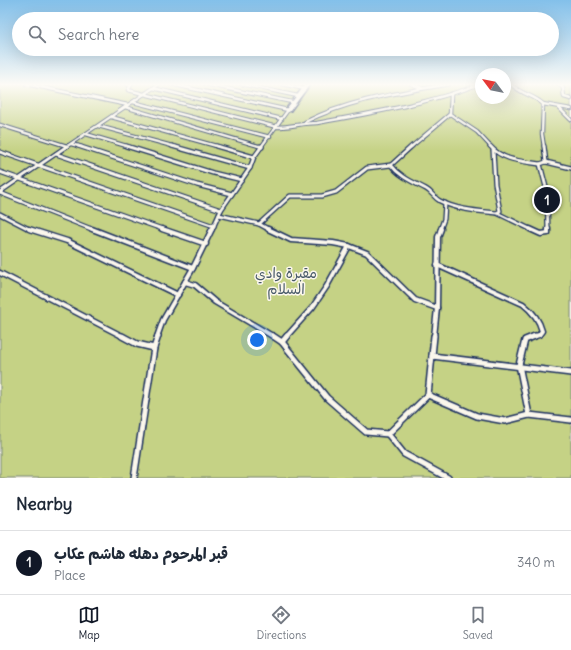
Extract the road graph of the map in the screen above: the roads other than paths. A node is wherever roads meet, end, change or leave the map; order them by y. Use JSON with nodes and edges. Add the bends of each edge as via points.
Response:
{"nodes":[{"id":1,"x":126,"y":106,"type":"edge"},
{"id":2,"x":127,"y":106,"type":"edge"},
{"id":3,"x":150,"y":106,"type":"edge"},
{"id":4,"x":193,"y":106,"type":"edge"},
{"id":5,"x":229,"y":106,"type":"edge"},
{"id":6,"x":271,"y":106,"type":"edge"},
{"id":7,"x":290,"y":106,"type":"edge"},
{"id":8,"x":342,"y":106,"type":"edge"},
{"id":9,"x":408,"y":106,"type":"edge"},
{"id":10,"x":450,"y":106,"type":"edge"},
{"id":11,"x":543,"y":106,"type":"edge"},
{"id":12,"x":552,"y":106,"type":"edge"},
{"id":13,"x":559,"y":108,"type":"junction"},
{"id":14,"x":571,"y":109,"type":"edge"},
{"id":15,"x":288,"y":110,"type":"junction"},
{"id":16,"x":450,"y":114,"type":"junction"},
{"id":17,"x":111,"y":117,"type":"junction"},
{"id":18,"x":282,"y":119,"type":"junction"},
{"id":19,"x":571,"y":120,"type":"edge"},
{"id":20,"x":304,"y":123,"type":"junction"},
{"id":21,"x":0,"y":125,"type":"edge"},
{"id":22,"x":98,"y":126,"type":"junction"},
{"id":23,"x":277,"y":127,"type":"junction"},
{"id":24,"x":86,"y":134,"type":"junction"},
{"id":25,"x":270,"y":137,"type":"junction"},
{"id":26,"x":71,"y":144,"type":"junction"},
{"id":27,"x":67,"y":146,"type":"junction"},
{"id":28,"x":262,"y":146,"type":"junction"},
{"id":29,"x":493,"y":150,"type":"junction"},
{"id":30,"x":0,"y":152,"type":"edge"},
{"id":31,"x":56,"y":154,"type":"junction"},
{"id":32,"x":254,"y":157,"type":"junction"},
{"id":33,"x":546,"y":162,"type":"junction"},
{"id":34,"x":540,"y":164,"type":"junction"},
{"id":35,"x":391,"y":165,"type":"junction"},
{"id":36,"x":39,"y":166,"type":"junction"},
{"id":37,"x":250,"y":168,"type":"junction"},
{"id":38,"x":571,"y":168,"type":"edge"},
{"id":39,"x":0,"y":172,"type":"edge"},
{"id":40,"x":19,"y":179,"type":"junction"},
{"id":41,"x":242,"y":180,"type":"junction"},
{"id":42,"x":0,"y":192,"type":"edge"},
{"id":43,"x":232,"y":194,"type":"junction"},
{"id":44,"x":445,"y":203,"type":"junction"},
{"id":45,"x":221,"y":210,"type":"junction"},
{"id":46,"x":497,"y":213,"type":"junction"},
{"id":47,"x":0,"y":214,"type":"edge"},
{"id":48,"x":219,"y":215,"type":"junction"},
{"id":49,"x":259,"y":224,"type":"junction"},
{"id":50,"x":214,"y":226,"type":"junction"},
{"id":51,"x":206,"y":244,"type":"junction"},
{"id":52,"x":349,"y":246,"type":"junction"},
{"id":53,"x":437,"y":265,"type":"junction"},
{"id":54,"x":193,"y":268,"type":"junction"},
{"id":55,"x":0,"y":273,"type":"edge"},
{"id":56,"x":185,"y":282,"type":"junction"},
{"id":57,"x":178,"y":295,"type":"junction"},
{"id":58,"x":437,"y":308,"type":"junction"},
{"id":59,"x":282,"y":342,"type":"junction"},
{"id":60,"x":154,"y":348,"type":"junction"},
{"id":61,"x":432,"y":356,"type":"junction"},
{"id":62,"x":519,"y":365,"type":"junction"},
{"id":63,"x":571,"y":373,"type":"edge"},
{"id":64,"x":428,"y":395,"type":"junction"},
{"id":65,"x":529,"y":415,"type":"junction"},
{"id":66,"x":571,"y":420,"type":"edge"},
{"id":67,"x":388,"y":434,"type":"junction"},
{"id":68,"x":134,"y":478,"type":"edge"},
{"id":69,"x":448,"y":478,"type":"edge"}],
"edges":[{"from":1,"to":17,"type":"lane"},
{"from":2,"to":28,"type":"lane"},
{"from":3,"to":25,"type":"lane"},
{"from":4,"to":23,"type":"lane"},
{"from":5,"to":18,"type":"lane"},
{"from":6,"to":15,"type":"lane"},
{"from":7,"to":15,"type":"street"},
{"from":8,"to":20,"type":"lane"},
{"from":9,"to":20,"type":"lane","via":[[361,116]]},
{"from":10,"to":16,"type":"lane"},
{"from":11,"to":33,"type":"lane","via":[[542,134]]},
{"from":12,"to":13,"type":"lane"},
{"from":13,"to":14,"type":"lane"},
{"from":13,"to":19,"type":"lane"},
{"from":15,"to":18,"type":"lane"},
{"from":16,"to":29,"type":"lane","via":[[477,132]]},
{"from":16,"to":35,"type":"lane"},
{"from":17,"to":22,"type":"lane"},
{"from":17,"to":32,"type":"lane"},
{"from":18,"to":23,"type":"lane"},
{"from":20,"to":23,"type":"lane"},
{"from":21,"to":27,"type":"lane"},
{"from":22,"to":24,"type":"lane"},
{"from":22,"to":37,"type":"lane"},
{"from":23,"to":25,"type":"lane"},
{"from":24,"to":26,"type":"lane"},
{"from":24,"to":41,"type":"lane"},
{"from":25,"to":28,"type":"lane"},
{"from":26,"to":27,"type":"lane"},
{"from":26,"to":43,"type":"lane"},
{"from":27,"to":31,"type":"lane"},
{"from":28,"to":32,"type":"lane"},
{"from":29,"to":34,"type":"lane","via":[[506,158]]},
{"from":29,"to":46,"type":"lane","via":[[500,211]]},
{"from":30,"to":36,"type":"lane"},
{"from":31,"to":36,"type":"lane"},
{"from":31,"to":45,"type":"lane"},
{"from":32,"to":37,"type":"lane"},
{"from":33,"to":34,"type":"lane"},
{"from":33,"to":38,"type":"lane"},
{"from":34,"to":46,"type":"lane","via":[[547,191],[548,233],[541,234]]},
{"from":35,"to":44,"type":"lane","via":[[403,176],[430,191],[438,201]]},
{"from":35,"to":49,"type":"lane","via":[[368,168],[336,192],[322,196],[290,196]]},
{"from":36,"to":40,"type":"lane"},
{"from":36,"to":50,"type":"lane"},
{"from":37,"to":41,"type":"lane"},
{"from":39,"to":40,"type":"lane"},
{"from":40,"to":42,"type":"lane"},
{"from":40,"to":51,"type":"lane"},
{"from":41,"to":43,"type":"lane"},
{"from":42,"to":54,"type":"lane"},
{"from":43,"to":45,"type":"lane"},
{"from":44,"to":46,"type":"lane"},
{"from":44,"to":53,"type":"lane","via":[[444,219],[438,237]]},
{"from":45,"to":48,"type":"lane"},
{"from":47,"to":57,"type":"lane","via":[[36,232],[67,242]]},
{"from":48,"to":49,"type":"lane"},
{"from":48,"to":50,"type":"lane"},
{"from":49,"to":52,"type":"lane","via":[[291,240]]},
{"from":50,"to":51,"type":"lane"},
{"from":51,"to":54,"type":"lane"},
{"from":52,"to":58,"type":"lane","via":[[367,253],[415,300]]},
{"from":52,"to":59,"type":"lane","via":[[312,308]]},
{"from":53,"to":58,"type":"lane"},
{"from":53,"to":62,"type":"lane","via":[[526,306],[542,331],[539,335],[525,340]]},
{"from":54,"to":56,"type":"lane"},
{"from":55,"to":60,"type":"lane","via":[[136,344]]},
{"from":56,"to":57,"type":"lane"},
{"from":56,"to":59,"type":"lane","via":[[195,285],[214,302]]},
{"from":57,"to":60,"type":"lane","via":[[163,320]]},
{"from":58,"to":61,"type":"lane"},
{"from":59,"to":67,"type":"lane","via":[[333,403],[366,432]]},
{"from":60,"to":68,"type":"lane"},
{"from":61,"to":62,"type":"lane"},
{"from":61,"to":64,"type":"lane"},
{"from":62,"to":63,"type":"lane"},
{"from":62,"to":65,"type":"lane"},
{"from":64,"to":65,"type":"lane","via":[[477,416],[505,421]]},
{"from":64,"to":67,"type":"lane"},
{"from":65,"to":66,"type":"lane"},
{"from":67,"to":69,"type":"lane","via":[[404,454]]}]}
